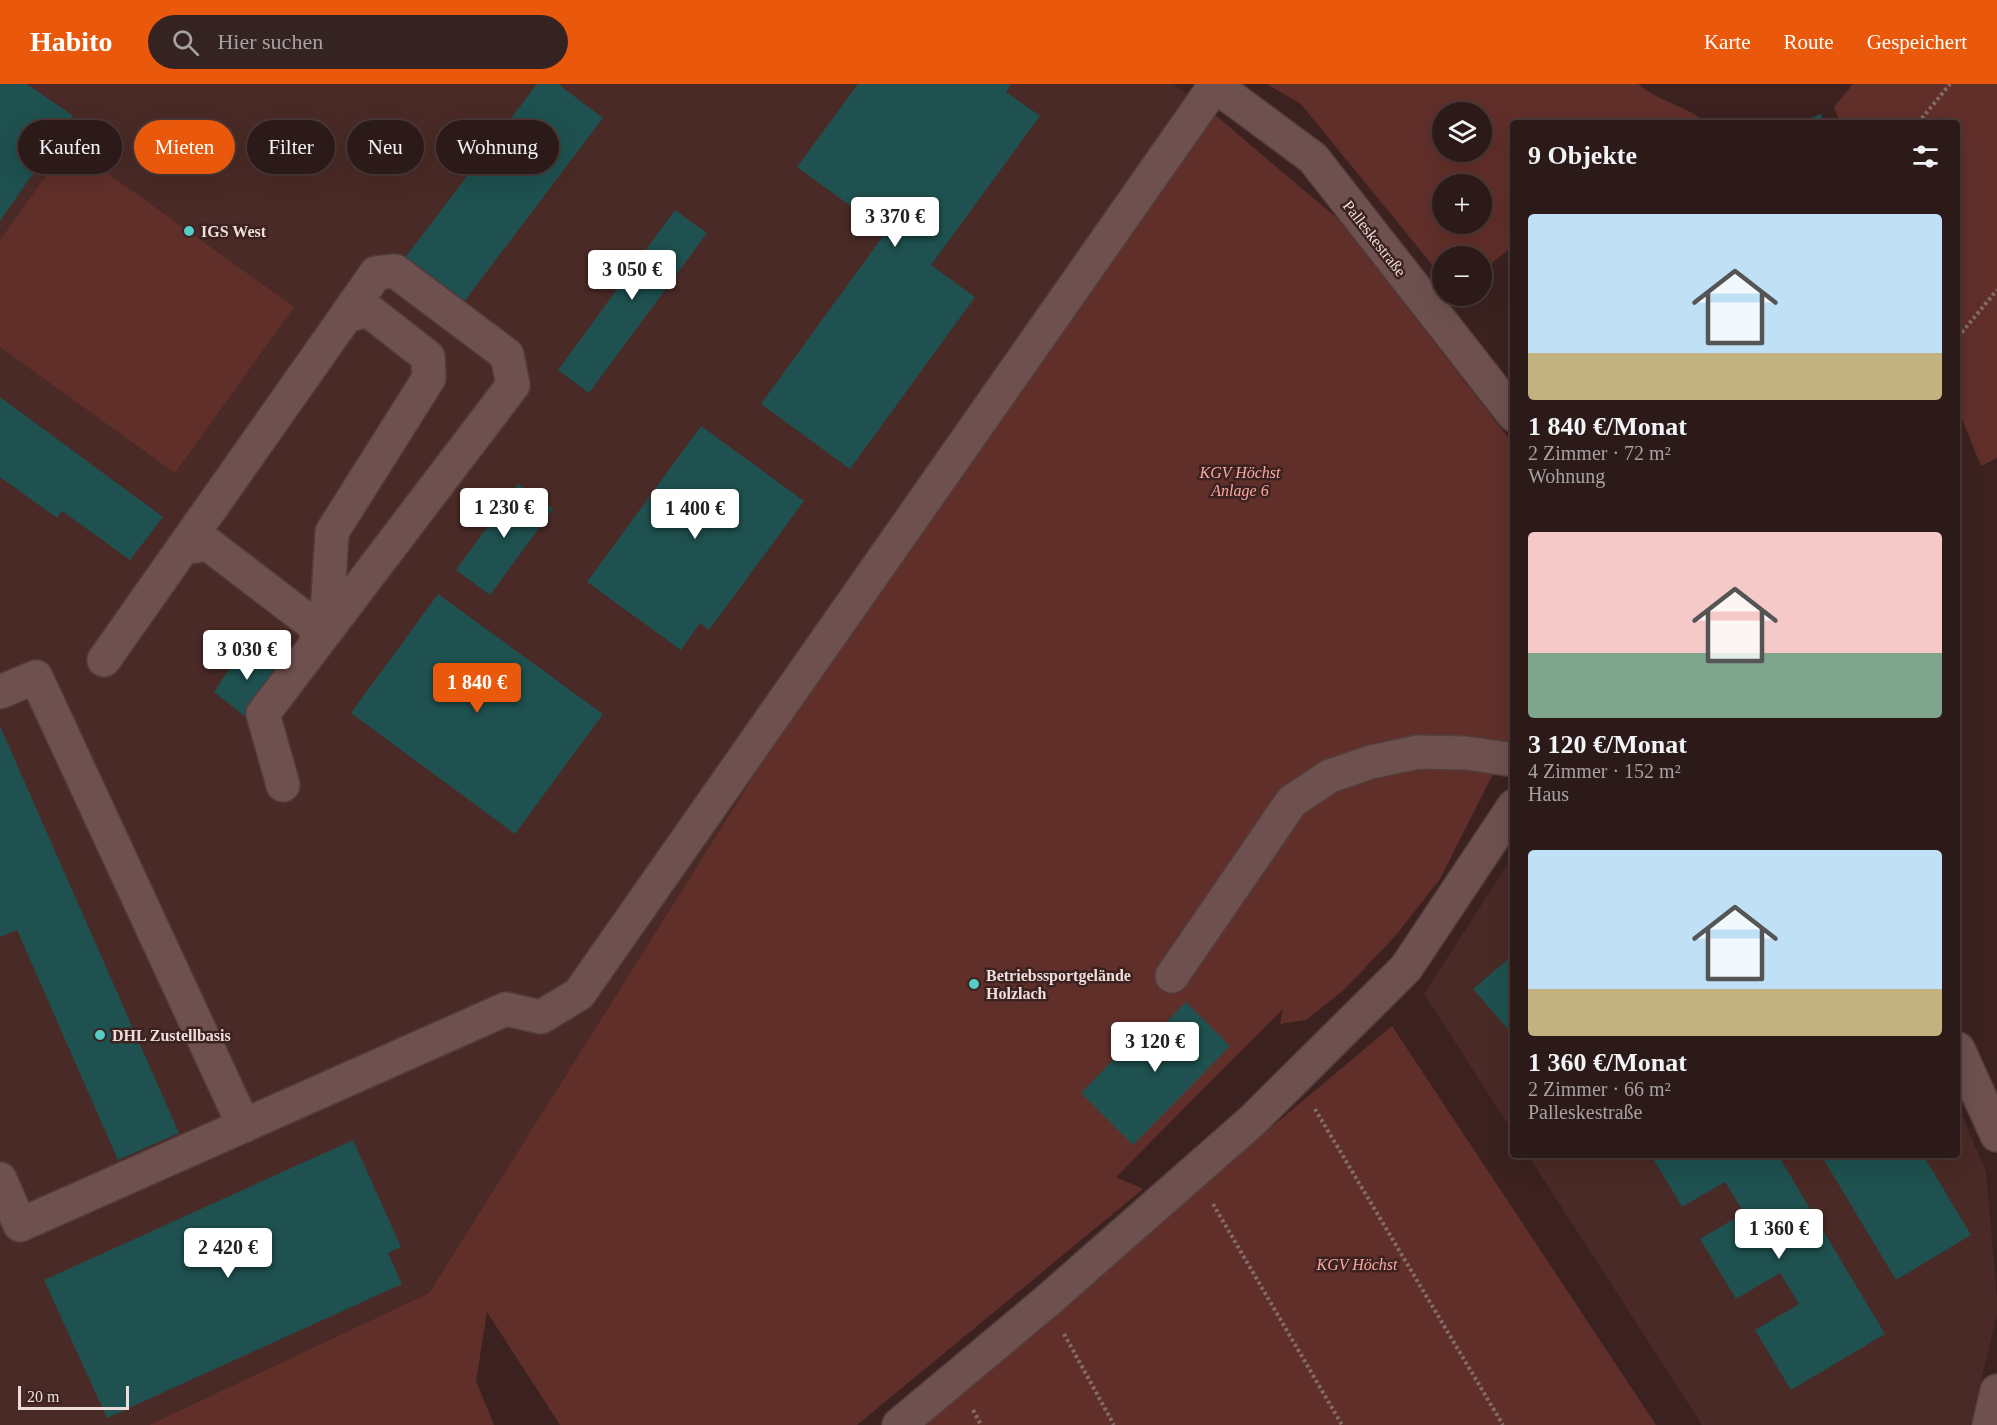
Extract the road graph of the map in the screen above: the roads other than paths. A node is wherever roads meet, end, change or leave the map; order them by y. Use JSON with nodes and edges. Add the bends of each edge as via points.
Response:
{"nodes":[{"id":1,"x":1215,"y":84,"type":"edge"},
{"id":2,"x":346,"y":316,"type":"junction"},
{"id":3,"x":1510,"y":410,"type":"edge"},
{"id":4,"x":184,"y":548,"type":"junction"},
{"id":5,"x":322,"y":636,"type":"junction"},
{"id":6,"x":104,"y":660,"type":"dead end"},
{"id":7,"x":0,"y":692,"type":"edge"},
{"id":8,"x":1510,"y":759,"type":"edge"},
{"id":9,"x":283,"y":785,"type":"dead end"},
{"id":10,"x":1510,"y":812,"type":"edge"},
{"id":11,"x":1172,"y":976,"type":"dead end"},
{"id":12,"x":1960,"y":1052,"type":"edge"},
{"id":13,"x":244,"y":1126,"type":"junction"},
{"id":14,"x":1997,"y":1135,"type":"edge"},
{"id":15,"x":0,"y":1179,"type":"edge"},
{"id":16,"x":1997,"y":1392,"type":"edge"},
{"id":17,"x":899,"y":1425,"type":"edge"},
{"id":18,"x":1989,"y":1425,"type":"edge"}],
"edges":[{"from":1,"to":3,"type":"street","name":"Palleskestraße","via":[[1312,158]]},
{"from":1,"to":13,"type":"street","via":[[579,994],[541,1017],[506,1009]]},
{"from":2,"to":4,"type":"street"},
{"from":2,"to":5,"type":"street","via":[[368,310],[428,357],[429,378],[332,532]]},
{"from":2,"to":5,"type":"street","via":[[376,273],[395,271],[507,356],[513,385]]},
{"from":4,"to":5,"type":"street","via":[[208,544],[314,625]]},
{"from":4,"to":6,"type":"street"},
{"from":5,"to":9,"type":"street","via":[[263,714]]},
{"from":7,"to":13,"type":"street","via":[[36,677]]},
{"from":8,"to":11,"type":"street","via":[[1418,752],[1330,776],[1292,801]]},
{"from":10,"to":17,"type":"street","via":[[1406,968],[1253,1120]]},
{"from":12,"to":14,"type":"street"},
{"from":13,"to":15,"type":"street","via":[[20,1225]]},
{"from":16,"to":18,"type":"street"}]}
